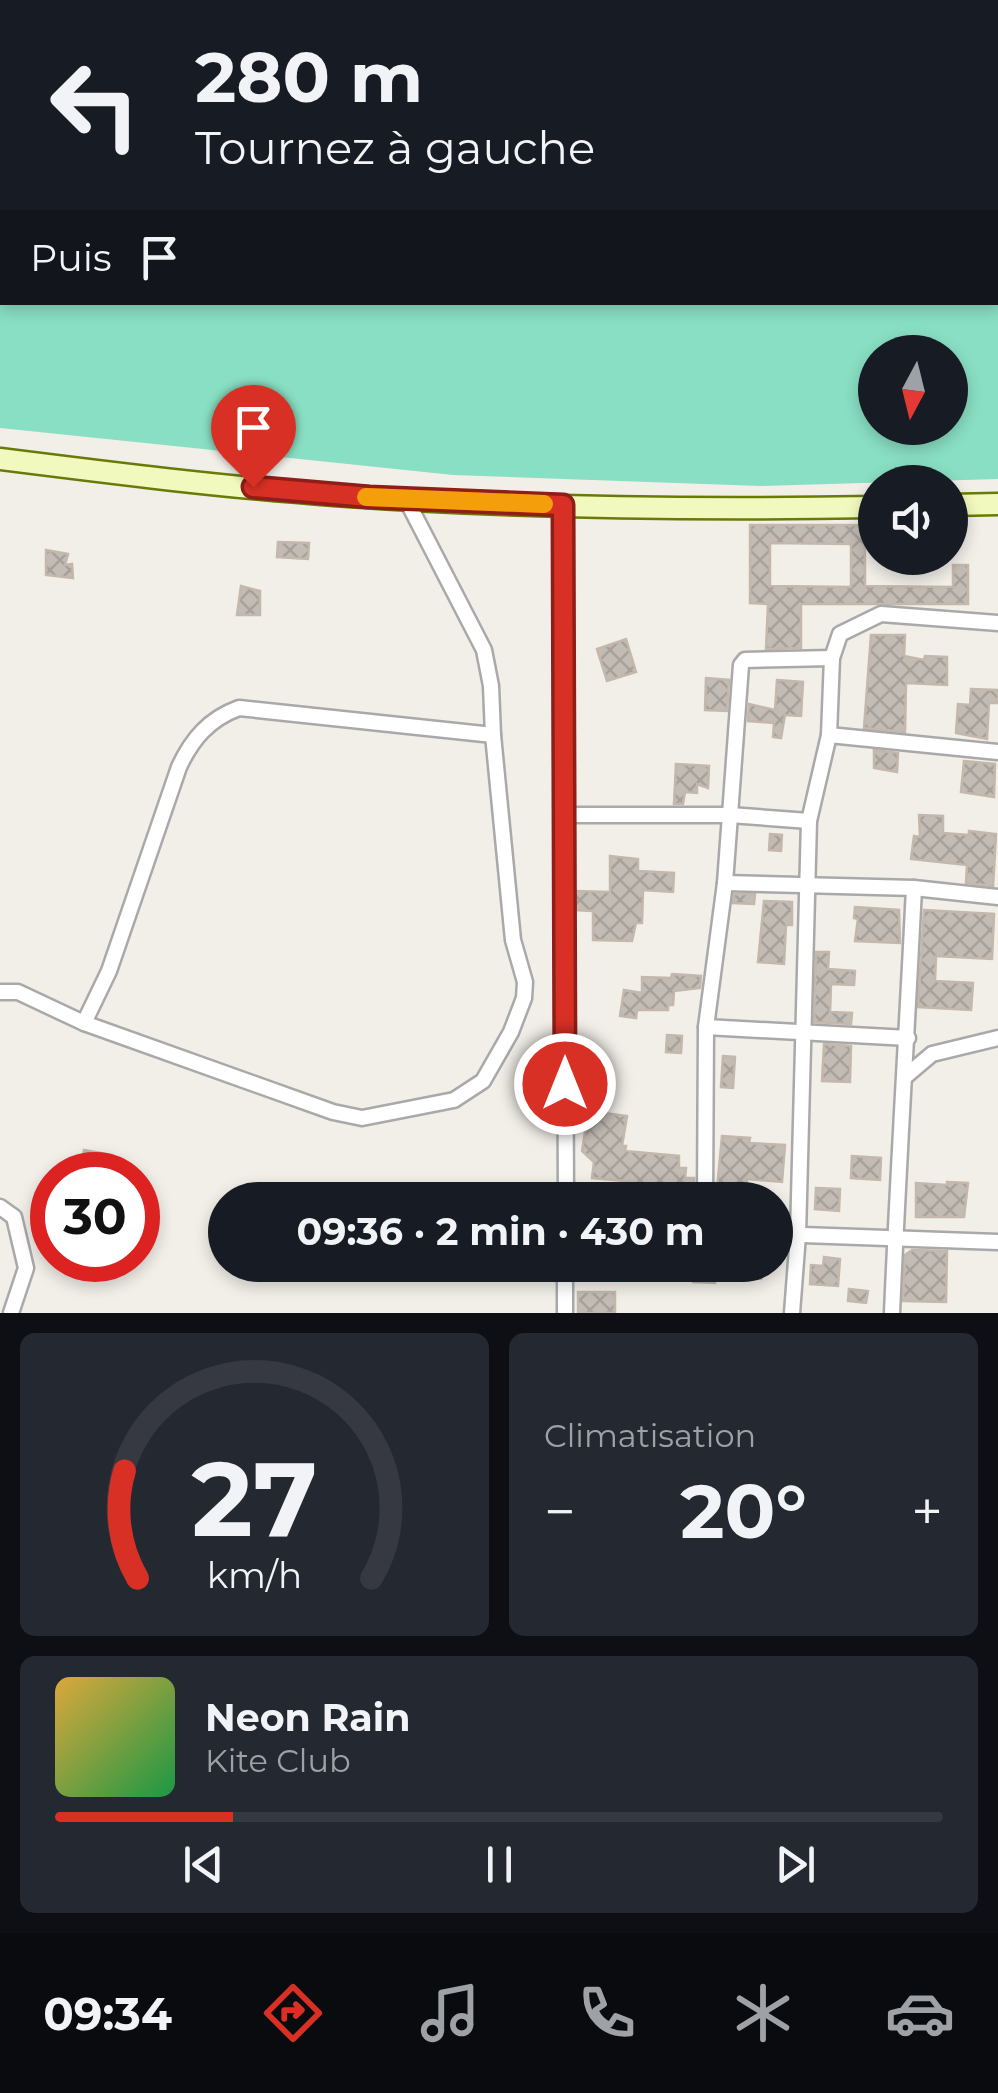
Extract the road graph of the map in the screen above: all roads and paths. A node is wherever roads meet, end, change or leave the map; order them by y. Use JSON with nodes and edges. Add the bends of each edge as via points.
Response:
{"nodes":[{"id":1,"x":0,"y":459,"type":"edge"},
{"id":2,"x":406,"y":499,"type":"junction"},
{"id":3,"x":998,"y":504,"type":"edge"},
{"id":4,"x":563,"y":505,"type":"junction"},
{"id":5,"x":968,"y":505,"type":"edge"},
{"id":6,"x":858,"y":507,"type":"edge"},
{"id":7,"x":998,"y":623,"type":"edge"},
{"id":8,"x":832,"y":658,"type":"junction"},
{"id":9,"x":493,"y":736,"type":"junction"},
{"id":10,"x":829,"y":736,"type":"junction"},
{"id":11,"x":998,"y":752,"type":"edge"},
{"id":12,"x":564,"y":815,"type":"junction"},
{"id":13,"x":730,"y":815,"type":"junction"},
{"id":14,"x":809,"y":822,"type":"junction"},
{"id":15,"x":726,"y":883,"type":"junction"},
{"id":16,"x":806,"y":886,"type":"junction"},
{"id":17,"x":914,"y":888,"type":"junction"},
{"id":18,"x":998,"y":897,"type":"edge"},
{"id":19,"x":0,"y":992,"type":"edge"},
{"id":20,"x":84,"y":1023,"type":"junction"},
{"id":21,"x":706,"y":1027,"type":"junction"},
{"id":22,"x":803,"y":1032,"type":"junction"},
{"id":23,"x":908,"y":1038,"type":"junction"},
{"id":24,"x":998,"y":1038,"type":"edge"},
{"id":25,"x":906,"y":1076,"type":"junction"},
{"id":26,"x":566,"y":1182,"type":"edge"},
{"id":27,"x":705,"y":1182,"type":"edge"},
{"id":28,"x":0,"y":1206,"type":"edge"},
{"id":29,"x":793,"y":1235,"type":"edge"},
{"id":30,"x":798,"y":1235,"type":"junction"},
{"id":31,"x":895,"y":1238,"type":"junction"},
{"id":32,"x":998,"y":1242,"type":"edge"},
{"id":33,"x":565,"y":1282,"type":"edge"},
{"id":34,"x":11,"y":1313,"type":"edge"},
{"id":35,"x":564,"y":1313,"type":"edge"},
{"id":36,"x":792,"y":1313,"type":"edge"},
{"id":37,"x":892,"y":1313,"type":"edge"}],
"edges":[{"from":1,"to":2,"type":"main road"},
{"from":2,"to":4,"type":"main road"},
{"from":2,"to":9,"type":"street","via":[[484,650]]},
{"from":3,"to":5,"type":"main road"},
{"from":4,"to":6,"type":"main road"},
{"from":4,"to":12,"type":"street"},
{"from":7,"to":8,"type":"street","via":[[881,614],[840,634]]},
{"from":8,"to":10,"type":"street"},
{"from":8,"to":13,"type":"street","via":[[740,665]]},
{"from":9,"to":20,"type":"street","via":[[239,708],[218,716],[178,766],[109,971]]},
{"from":9,"to":20,"type":"street","via":[[514,940],[525,982],[518,1017],[483,1081],[454,1100],[362,1118]]},
{"from":10,"to":11,"type":"street"},
{"from":10,"to":14,"type":"street"},
{"from":12,"to":13,"type":"street"},
{"from":12,"to":26,"type":"street"},
{"from":13,"to":14,"type":"street"},
{"from":13,"to":15,"type":"street"},
{"from":14,"to":16,"type":"street"},
{"from":15,"to":16,"type":"street"},
{"from":15,"to":21,"type":"street"},
{"from":16,"to":17,"type":"street"},
{"from":16,"to":22,"type":"street"},
{"from":17,"to":18,"type":"street"},
{"from":17,"to":23,"type":"street"},
{"from":19,"to":20,"type":"street","via":[[18,992]]},
{"from":21,"to":22,"type":"street"},
{"from":21,"to":27,"type":"street"},
{"from":22,"to":23,"type":"street"},
{"from":22,"to":30,"type":"street"},
{"from":23,"to":25,"type":"street"},
{"from":24,"to":25,"type":"street","via":[[932,1054]]},
{"from":25,"to":31,"type":"street"},
{"from":28,"to":34,"type":"street","via":[[14,1217],[26,1268]]},
{"from":29,"to":30,"type":"street"},
{"from":30,"to":31,"type":"street"},
{"from":30,"to":36,"type":"street"},
{"from":31,"to":32,"type":"street"},
{"from":31,"to":37,"type":"street"},
{"from":33,"to":35,"type":"street"}]}
